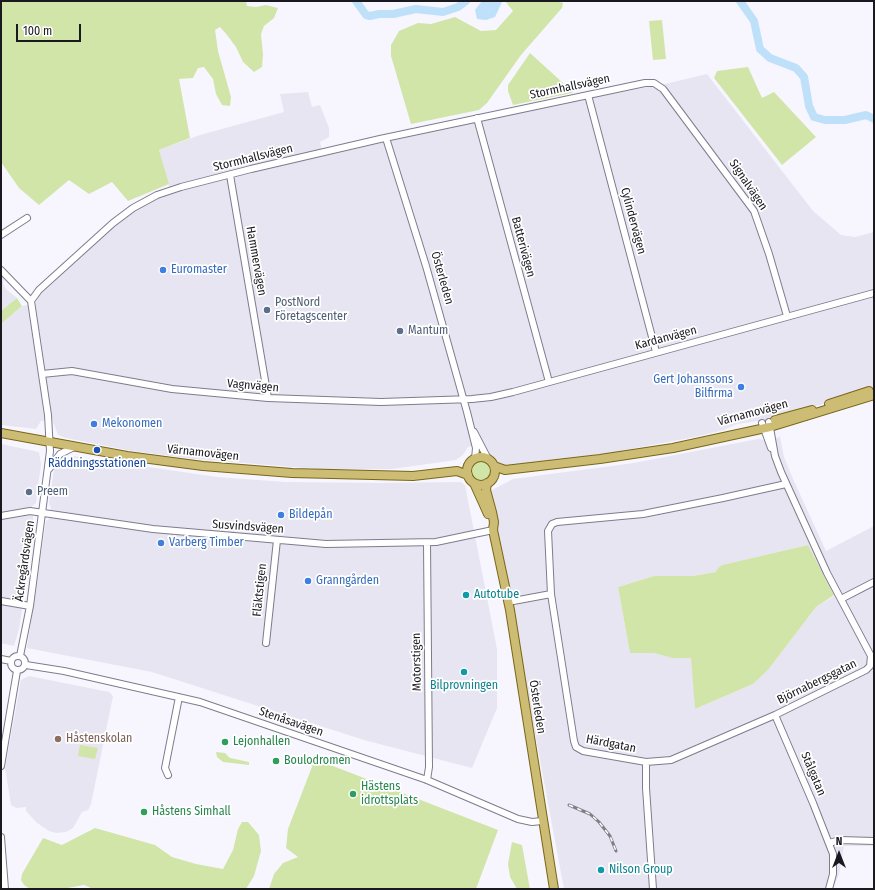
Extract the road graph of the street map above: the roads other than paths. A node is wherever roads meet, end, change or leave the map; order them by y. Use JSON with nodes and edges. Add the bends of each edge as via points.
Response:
{"nodes":[{"id":1,"x":656,"y":83,"type":"joint"},
{"id":2,"x":588,"y":95,"type":"junction"},
{"id":3,"x":477,"y":118,"type":"junction"},
{"id":4,"x":386,"y":138,"type":"junction"},
{"id":5,"x":230,"y":175,"type":"junction"},
{"id":6,"x":27,"y":218,"type":"dead end"},
{"id":7,"x":1,"y":235,"type":"edge"},
{"id":8,"x":1,"y":270,"type":"edge"},
{"id":9,"x":874,"y":293,"type":"edge"},
{"id":10,"x":31,"y":301,"type":"junction"},
{"id":11,"x":787,"y":316,"type":"junction"},
{"id":12,"x":656,"y":352,"type":"junction"},
{"id":13,"x":42,"y":374,"type":"junction"},
{"id":14,"x":549,"y":382,"type":"junction"},
{"id":15,"x":874,"y":390,"type":"edge"},
{"id":16,"x":874,"y":396,"type":"edge"},
{"id":17,"x":268,"y":398,"type":"junction"},
{"id":18,"x":464,"y":399,"type":"junction"},
{"id":19,"x":471,"y":425,"type":"junction"},
{"id":20,"x":766,"y":425,"type":"junction"},
{"id":21,"x":1,"y":433,"type":"edge"},
{"id":22,"x":50,"y":442,"type":"junction"},
{"id":23,"x":76,"y":446,"type":"junction"},
{"id":24,"x":488,"y":459,"type":"junction"},
{"id":25,"x":473,"y":460,"type":"junction"},
{"id":26,"x":552,"y":465,"type":"junction"},
{"id":27,"x":494,"y":466,"type":"junction"},
{"id":28,"x":49,"y":469,"type":"junction"},
{"id":29,"x":406,"y":474,"type":"junction"},
{"id":30,"x":468,"y":474,"type":"junction"},
{"id":31,"x":490,"y":481,"type":"junction"},
{"id":32,"x":474,"y":483,"type":"junction"},
{"id":33,"x":786,"y":484,"type":"junction"},
{"id":34,"x":43,"y":512,"type":"junction"},
{"id":35,"x":1,"y":516,"type":"edge"},
{"id":36,"x":493,"y":530,"type":"junction"},
{"id":37,"x":277,"y":540,"type":"junction"},
{"id":38,"x":427,"y":543,"type":"junction"},
{"id":39,"x":874,"y":582,"type":"edge"},
{"id":40,"x":551,"y":594,"type":"junction"},
{"id":41,"x":841,"y":599,"type":"junction"},
{"id":42,"x":1,"y":601,"type":"edge"},
{"id":43,"x":508,"y":602,"type":"junction"},
{"id":44,"x":30,"y":606,"type":"junction"},
{"id":45,"x":266,"y":643,"type":"dead end"},
{"id":46,"x":20,"y":656,"type":"junction"},
{"id":47,"x":1,"y":659,"type":"edge"},
{"id":48,"x":11,"y":661,"type":"junction"},
{"id":49,"x":26,"y":665,"type":"junction"},
{"id":50,"x":17,"y":670,"type":"junction"},
{"id":51,"x":179,"y":697,"type":"junction"},
{"id":52,"x":775,"y":715,"type":"junction"},
{"id":53,"x":646,"y":762,"type":"junction"},
{"id":54,"x":1,"y":766,"type":"edge"},
{"id":55,"x":168,"y":775,"type":"dead end"},
{"id":56,"x":427,"y":780,"type":"junction"},
{"id":57,"x":542,"y":821,"type":"junction"},
{"id":58,"x":1,"y":837,"type":"edge"},
{"id":59,"x":874,"y":841,"type":"edge"},
{"id":60,"x":829,"y":843,"type":"junction"},
{"id":61,"x":5,"y":889,"type":"edge"},
{"id":62,"x":554,"y":889,"type":"edge"},
{"id":63,"x":653,"y":889,"type":"edge"},
{"id":64,"x":829,"y":889,"type":"edge"}],
"edges":[{"from":1,"to":2,"type":"street","name":"Stormhallsvägen"},
{"from":1,"to":11,"type":"street","name":"Signalvägen","via":[[754,211]]},
{"from":2,"to":3,"type":"street","name":"Stormhallsvägen"},
{"from":2,"to":12,"type":"street","name":"Cylindervägen"},
{"from":3,"to":4,"type":"street","name":"Stormhallsvägen"},
{"from":3,"to":14,"type":"street","name":"Batterivägen"},
{"from":4,"to":5,"type":"street","name":"Stormhallsvägen"},
{"from":4,"to":18,"type":"street","name":"Österleden"},
{"from":5,"to":10,"type":"street","name":"Stormhallsvägen","via":[[169,191],[133,208],[39,290]]},
{"from":5,"to":17,"type":"street","name":"Hammervägen"},
{"from":6,"to":7,"type":"street"},
{"from":8,"to":10,"type":"street"},
{"from":9,"to":11,"type":"street","name":"Kardanvägen"},
{"from":10,"to":13,"type":"street"},
{"from":11,"to":12,"type":"street","name":"Kardanvägen"},
{"from":12,"to":14,"type":"street","name":"Kardanvägen"},
{"from":13,"to":17,"type":"street","name":"Vagnvägen","via":[[72,371],[172,389]]},
{"from":13,"to":22,"type":"street"},
{"from":14,"to":18,"type":"street","name":"Kardanvägen","via":[[491,397]]},
{"from":15,"to":20,"type":"main road","name":"Värnamovägen"},
{"from":16,"to":20,"type":"main road","name":"Värnamovägen"},
{"from":17,"to":18,"type":"street","name":"Vagnvägen","via":[[380,402]]},
{"from":18,"to":19,"type":"street","name":"Österleden"},
{"from":19,"to":24,"type":"street","name":"Österleden"},
{"from":19,"to":25,"type":"street","name":"Österleden","via":[[476,448]]},
{"from":20,"to":26,"type":"main road","name":"Värnamovägen","via":[[673,448]]},
{"from":20,"to":33,"type":"street","name":"Björnabergsgatan"},
{"from":21,"to":22,"type":"main road","name":"Värnamovägen"},
{"from":22,"to":23,"type":"main road","name":"Värnamovägen"},
{"from":22,"to":28,"type":"street","name":"Äckregårdsvägen"},
{"from":23,"to":28,"type":"street","via":[[60,454]]},
{"from":23,"to":29,"type":"main road","name":"Värnamovägen","via":[[203,466],[292,473]]},
{"from":24,"to":25,"type":"main road","name":"Värnamovägen","via":[[482,457]]},
{"from":24,"to":27,"type":"main road"},
{"from":25,"to":29,"type":"main road","name":"Värnamovägen","via":[[441,470]]},
{"from":25,"to":30,"type":"main road","via":[[468,468]]},
{"from":26,"to":27,"type":"main road","name":"Värnamovägen","via":[[505,470]]},
{"from":26,"to":31,"type":"main road","name":"Värnamovägen","via":[[512,473]]},
{"from":27,"to":31,"type":"main road"},
{"from":28,"to":34,"type":"street","name":"Äckregårdsvägen"},
{"from":29,"to":30,"type":"main road","name":"Värnamovägen","via":[[413,476],[458,471]]},
{"from":30,"to":32,"type":"main road"},
{"from":31,"to":32,"type":"main road","name":"Värnamovägen"},
{"from":31,"to":36,"type":"main road","name":"Österleden","via":[[486,490],[494,522]]},
{"from":32,"to":36,"type":"main road","name":"Österleden"},
{"from":33,"to":40,"type":"street","name":"Härdgatan","via":[[643,514],[552,524],[548,531]]},
{"from":33,"to":41,"type":"street","name":"Björnabergsgatan"},
{"from":34,"to":35,"type":"street","name":"Susvindsvägen","via":[[30,511]]},
{"from":34,"to":37,"type":"street","name":"Susvindsvägen","via":[[146,528]]},
{"from":34,"to":44,"type":"street","name":"Äckregårdsvägen"},
{"from":36,"to":38,"type":"street","name":"Susvindsvägen"},
{"from":36,"to":43,"type":"main road","name":"Österleden"},
{"from":37,"to":38,"type":"street","name":"Susvindsvägen","via":[[326,544]]},
{"from":37,"to":45,"type":"street","name":"Fläktstigen"},
{"from":38,"to":56,"type":"street","name":"Motorstigen"},
{"from":39,"to":41,"type":"street"},
{"from":40,"to":43,"type":"street"},
{"from":40,"to":53,"type":"street","name":"Härdgatan","via":[[576,747],[583,751]]},
{"from":41,"to":52,"type":"street","name":"Björnabergsgatan","via":[[871,656],[870,666]]},
{"from":42,"to":44,"type":"street"},
{"from":43,"to":57,"type":"main road","name":"Österleden"},
{"from":44,"to":46,"type":"street","name":"Äckregårdsvägen"},
{"from":46,"to":48,"type":"street","via":[[15,656]]},
{"from":46,"to":49,"type":"street","via":[[24,658]]},
{"from":47,"to":48,"type":"street"},
{"from":48,"to":50,"type":"street","via":[[12,667]]},
{"from":49,"to":50,"type":"street","via":[[22,670]]},
{"from":49,"to":51,"type":"street","name":"Stenåsavägen"},
{"from":50,"to":54,"type":"street"},
{"from":51,"to":55,"type":"street","via":[[165,768]]},
{"from":51,"to":56,"type":"street","name":"Stenåsavägen"},
{"from":52,"to":53,"type":"street","name":"Björnabergsgatan","via":[[671,760]]},
{"from":52,"to":60,"type":"street","name":"Stålgatan"},
{"from":53,"to":63,"type":"street","name":"Härdgatan"},
{"from":56,"to":57,"type":"street","name":"Stenåsavägen","via":[[518,819]]},
{"from":57,"to":62,"type":"main road","name":"Österleden"},
{"from":58,"to":61,"type":"street"},
{"from":59,"to":60,"type":"street","via":[[840,840]]},
{"from":60,"to":64,"type":"street","name":"Stålgatan","via":[[834,862]]}]}
